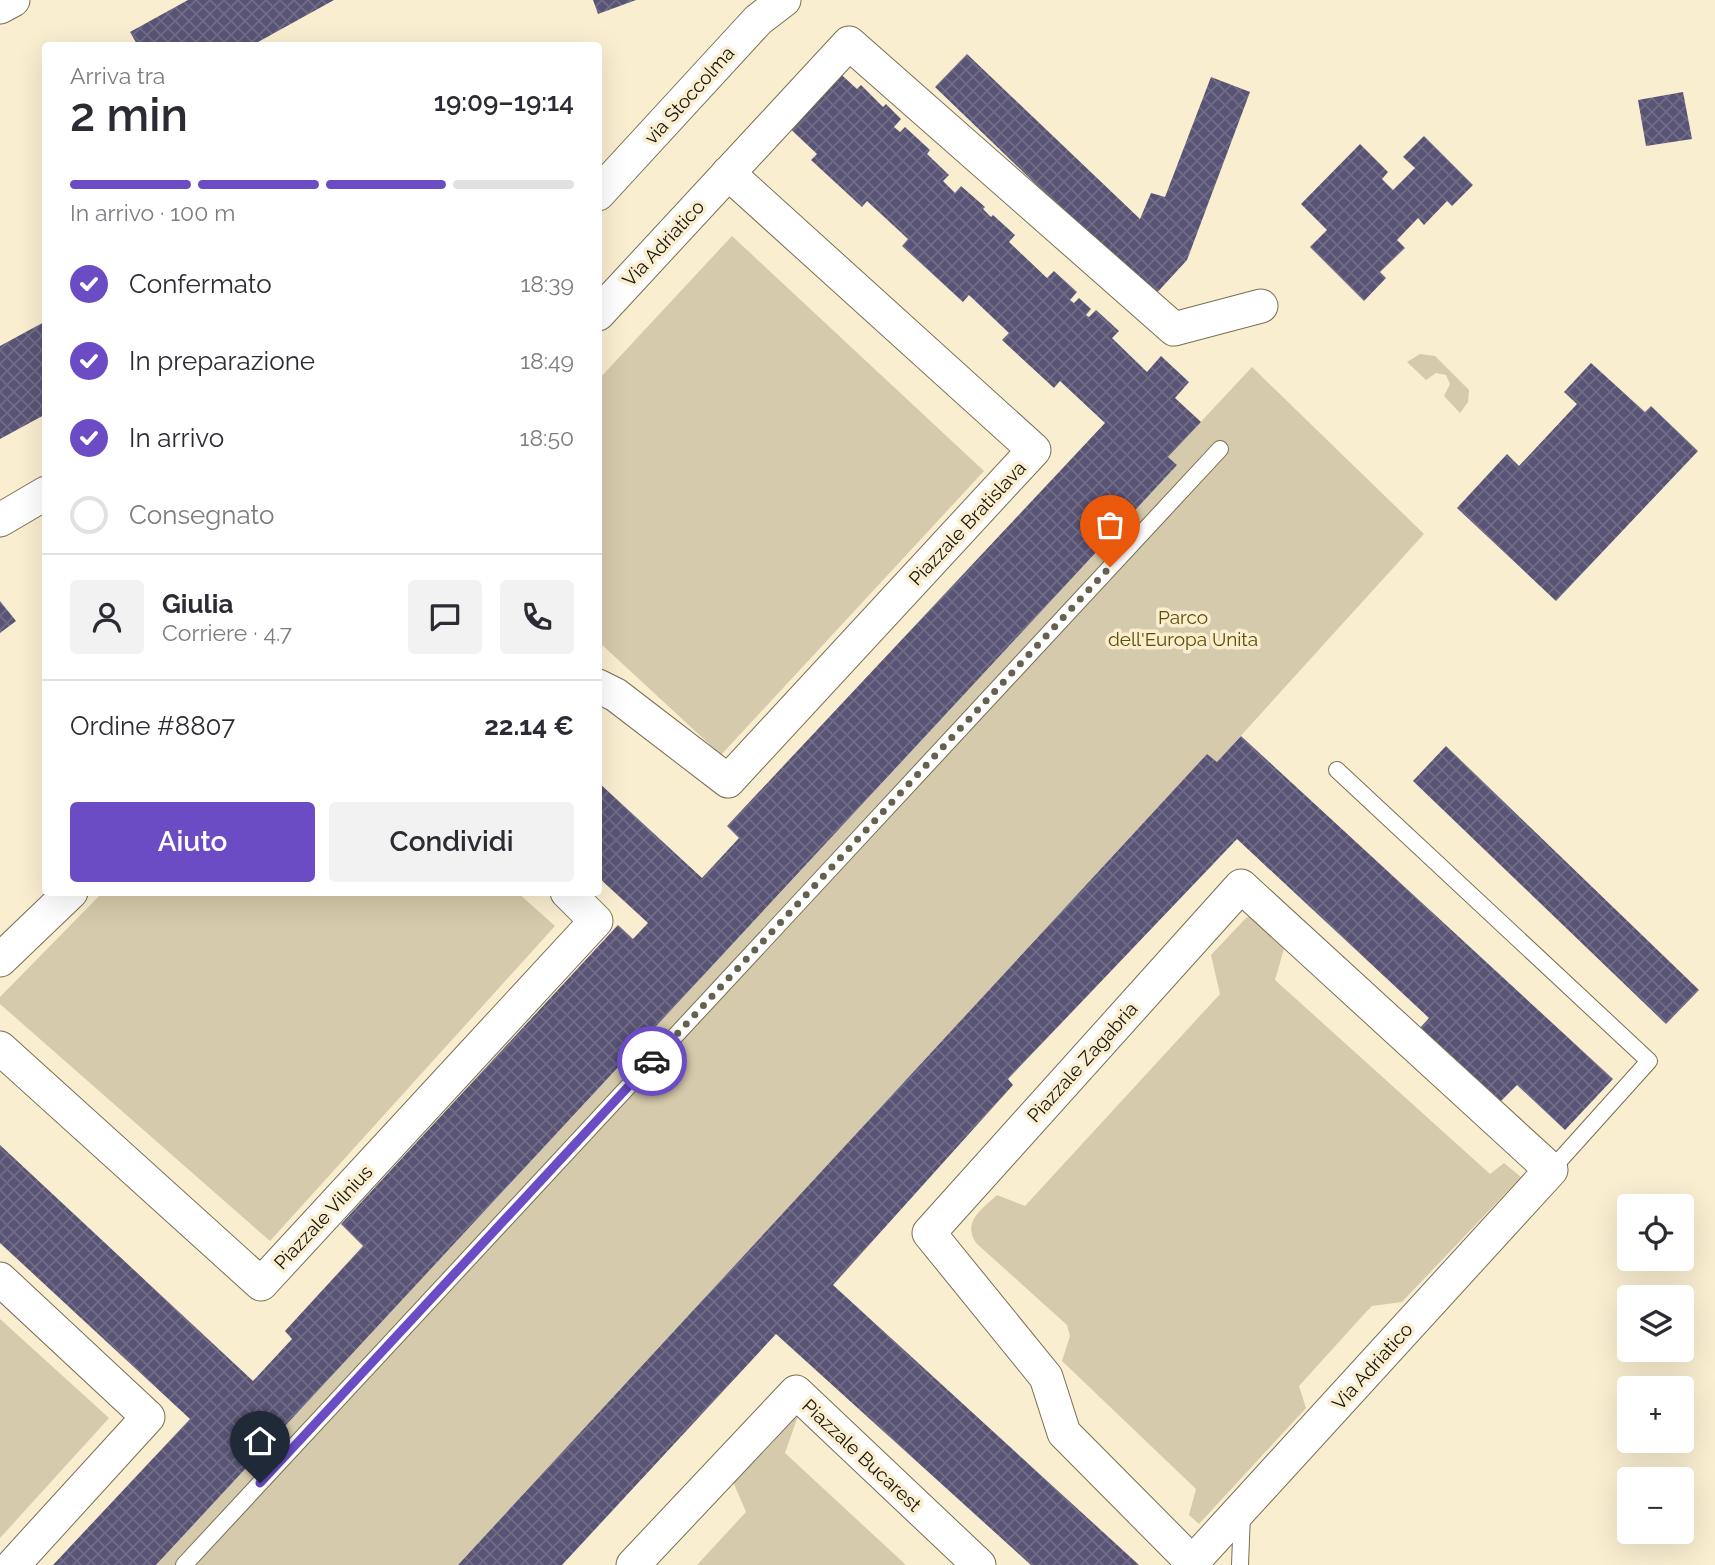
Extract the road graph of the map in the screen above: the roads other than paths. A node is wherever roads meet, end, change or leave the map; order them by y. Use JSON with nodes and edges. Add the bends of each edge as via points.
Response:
{"nodes":[{"id":1,"x":13,"y":0,"type":"edge"},
{"id":2,"x":784,"y":0,"type":"edge"},
{"id":3,"x":0,"y":7,"type":"edge"},
{"id":4,"x":728,"y":173,"type":"junction"},
{"id":5,"x":602,"y":190,"type":"edge"},
{"id":6,"x":1261,"y":306,"type":"dead end"},
{"id":7,"x":602,"y":310,"type":"edge"},
{"id":8,"x":1220,"y":449,"type":"dead end"},
{"id":9,"x":42,"y":495,"type":"edge"},
{"id":10,"x":0,"y":520,"type":"edge"},
{"id":11,"x":602,"y":688,"type":"edge"},
{"id":12,"x":1337,"y":770,"type":"dead end"},
{"id":13,"x":67,"y":896,"type":"edge"},
{"id":14,"x":571,"y":896,"type":"edge"},
{"id":15,"x":0,"y":961,"type":"edge"},
{"id":16,"x":0,"y":1048,"type":"edge"},
{"id":17,"x":1551,"y":1170,"type":"junction"},
{"id":18,"x":0,"y":1279,"type":"edge"},
{"id":19,"x":1242,"y":1508,"type":"junction"},
{"id":20,"x":1191,"y":1564,"type":"edge"},
{"id":21,"x":13,"y":1565,"type":"edge"},
{"id":22,"x":184,"y":1565,"type":"edge"},
{"id":23,"x":633,"y":1565,"type":"edge"},
{"id":24,"x":979,"y":1565,"type":"edge"},
{"id":25,"x":1240,"y":1565,"type":"edge"}],
"edges":[{"from":1,"to":3,"type":"street"},
{"from":2,"to":5,"type":"street","name":"via Stoccolma","via":[[758,20]]},
{"from":4,"to":6,"type":"street","name":"Via Adriatico","via":[[849,43],[1174,329]]},
{"from":4,"to":7,"type":"street","name":"Via Adriatico"},
{"from":4,"to":11,"type":"street","name":"Piazzale Bratislava","via":[[1034,450],[728,780]]},
{"from":8,"to":22,"type":"lane"},
{"from":9,"to":10,"type":"street"},
{"from":12,"to":17,"type":"lane","via":[[1649,1061]]},
{"from":13,"to":15,"type":"street"},
{"from":14,"to":16,"type":"street","name":"Piazzale Vilnius","via":[[596,921],[261,1284]]},
{"from":17,"to":19,"type":"street","name":"Via Adriatico"},
{"from":17,"to":20,"type":"street","name":"Piazzale Zagabria","via":[[1241,886],[929,1233],[1046,1377],[1064,1433]]},
{"from":18,"to":21,"type":"street","via":[[148,1417]]},
{"from":19,"to":20,"type":"street","name":"Via Adriatico"},
{"from":19,"to":25,"type":"lane"},
{"from":23,"to":24,"type":"street","name":"Piazzale Bucarest","via":[[796,1392]]}]}
